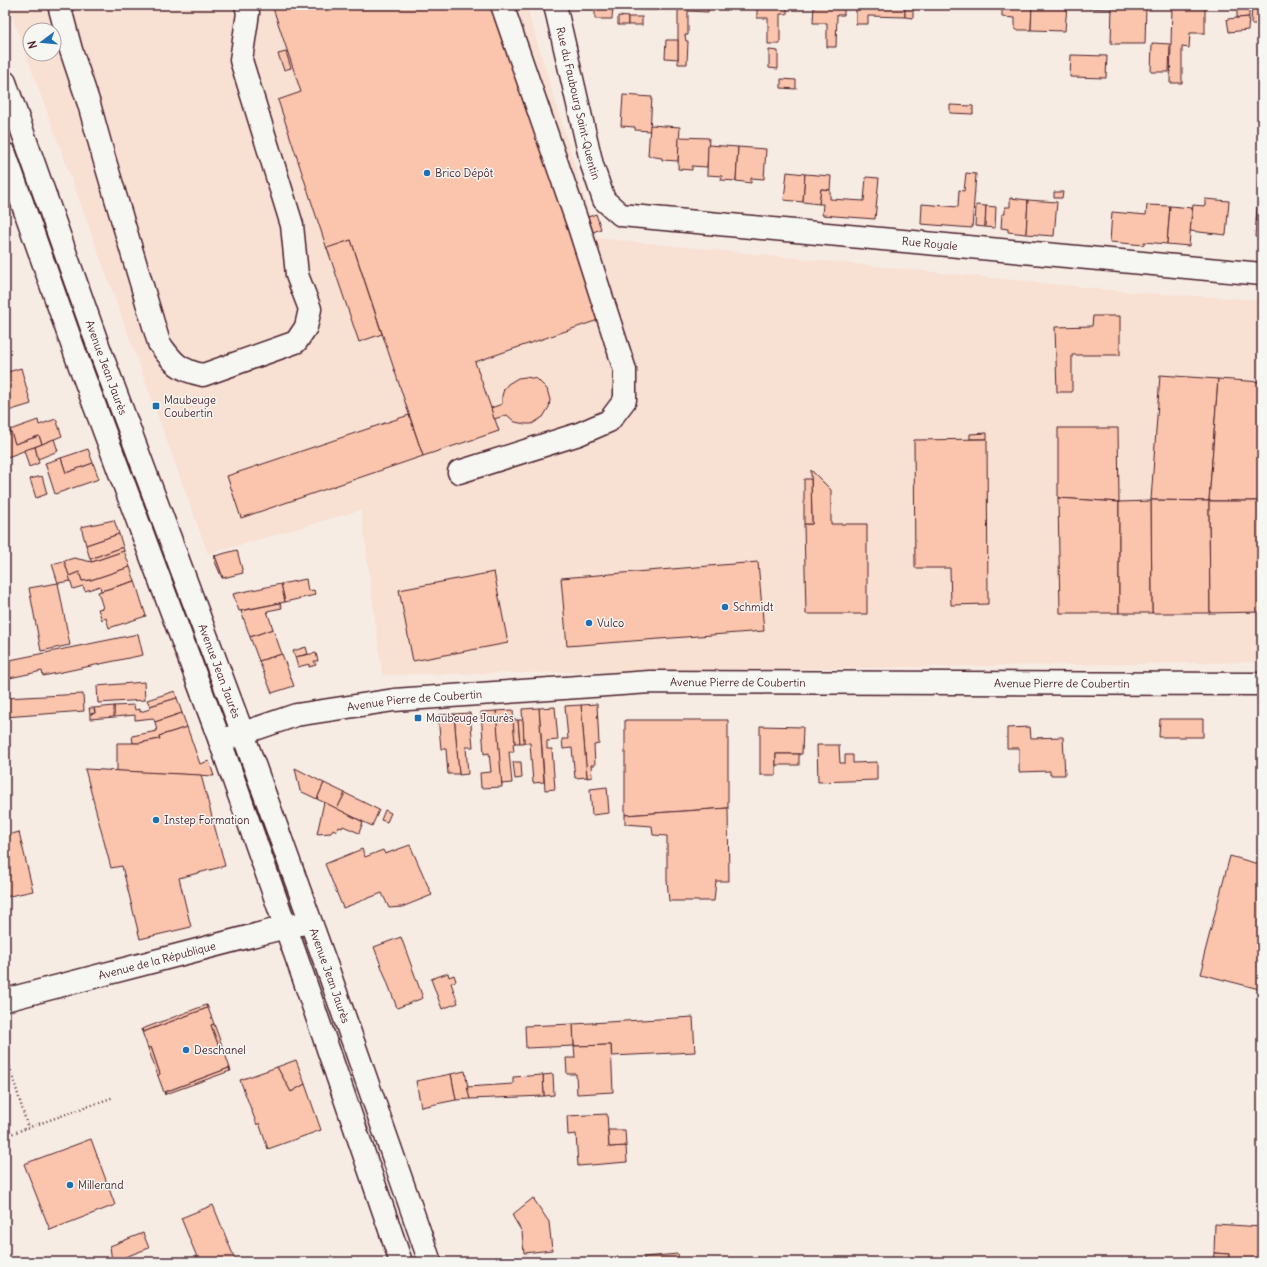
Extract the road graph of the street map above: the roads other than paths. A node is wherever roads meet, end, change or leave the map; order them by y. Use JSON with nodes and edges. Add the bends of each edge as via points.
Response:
{"nodes":[{"id":1,"x":59,"y":5,"type":"edge"},
{"id":2,"x":246,"y":5,"type":"edge"},
{"id":3,"x":502,"y":5,"type":"edge"},
{"id":4,"x":555,"y":5,"type":"edge"},
{"id":5,"x":5,"y":82,"type":"edge"},
{"id":6,"x":5,"y":154,"type":"edge"},
{"id":7,"x":604,"y":200,"type":"joint"},
{"id":8,"x":1262,"y":274,"type":"edge"},
{"id":9,"x":459,"y":472,"type":"dead end"},
{"id":10,"x":1262,"y":684,"type":"edge"},
{"id":11,"x":243,"y":734,"type":"junction"},
{"id":12,"x":220,"y":741,"type":"junction"},
{"id":13,"x":310,"y":922,"type":"junction"},
{"id":14,"x":286,"y":927,"type":"junction"},
{"id":15,"x":5,"y":1000,"type":"edge"},
{"id":16,"x":401,"y":1262,"type":"edge"},
{"id":17,"x":430,"y":1262,"type":"edge"}],
"edges":[{"from":1,"to":2,"type":"main road","via":[[159,344],[171,361],[190,372],[203,375],[296,342],[306,327],[310,308],[297,275],[292,225],[241,60],[248,13]]},
{"from":3,"to":9,"type":"main road","via":[[579,227],[624,370],[625,400],[609,421],[579,434]]},
{"from":4,"to":7,"type":"main road","name":"Rue du Faubourg Saint-Quentin","via":[[592,165]]},
{"from":5,"to":11,"type":"main road","name":"Avenue Jean Jaurès","via":[[98,348]]},
{"from":6,"to":12,"type":"main road","name":"Avenue Jean Jaurès","via":[[78,361]]},
{"from":7,"to":8,"type":"main road","name":"Rue Royale","via":[[621,215]]},
{"from":10,"to":11,"type":"main road","name":"Avenue Pierre de Coubertin","via":[[650,682],[394,700],[296,715]]},
{"from":11,"to":12,"type":"main road","name":"Avenue Pierre de Coubertin"},
{"from":11,"to":13,"type":"main road","name":"Avenue Jean Jaurès"},
{"from":12,"to":14,"type":"main road","name":"Avenue Jean Jaurès"},
{"from":13,"to":14,"type":"main road","name":"Avenue de la République"},
{"from":13,"to":17,"type":"main road","name":"Avenue Jean Jaurès"},
{"from":14,"to":15,"type":"main road","name":"Avenue de la République"},
{"from":14,"to":16,"type":"main road","name":"Avenue Jean Jaurès"}]}
